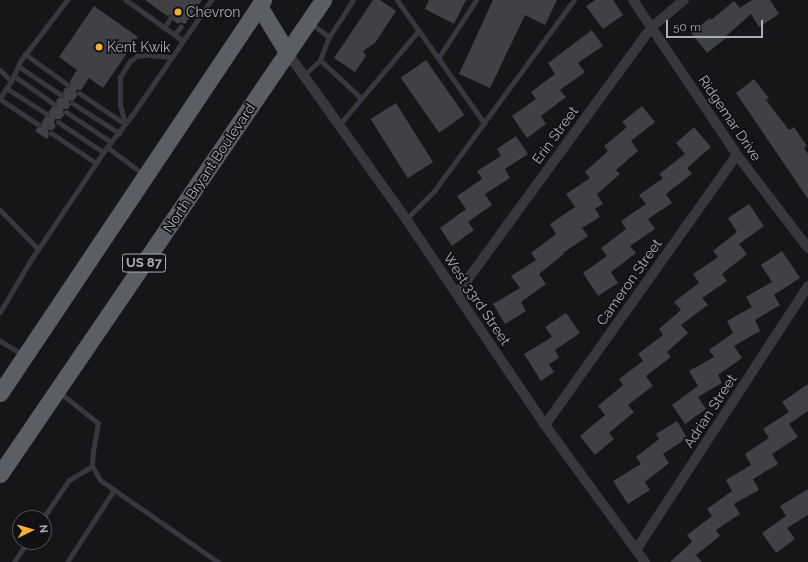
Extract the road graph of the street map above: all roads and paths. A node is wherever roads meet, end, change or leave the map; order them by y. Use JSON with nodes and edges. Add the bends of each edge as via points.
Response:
{"nodes":[{"id":1,"x":67,"y":0,"type":"edge"},
{"id":2,"x":126,"y":0,"type":"edge"},
{"id":3,"x":211,"y":0,"type":"edge"},
{"id":4,"x":322,"y":0,"type":"edge"},
{"id":5,"x":353,"y":0,"type":"edge"},
{"id":6,"x":397,"y":0,"type":"edge"},
{"id":7,"x":476,"y":0,"type":"edge"},
{"id":8,"x":574,"y":0,"type":"edge"},
{"id":9,"x":633,"y":0,"type":"edge"},
{"id":10,"x":684,"y":0,"type":"edge"},
{"id":11,"x":134,"y":2,"type":"edge"},
{"id":12,"x":259,"y":2,"type":"edge"},
{"id":13,"x":170,"y":18,"type":"dead end"},
{"id":14,"x":308,"y":22,"type":"junction"},
{"id":15,"x":181,"y":26,"type":"dead end"},
{"id":16,"x":652,"y":27,"type":"junction"},
{"id":17,"x":164,"y":28,"type":"junction"},
{"id":18,"x":419,"y":30,"type":"junction"},
{"id":19,"x":174,"y":35,"type":"junction"},
{"id":20,"x":329,"y":37,"type":"junction"},
{"id":21,"x":182,"y":42,"type":"junction"},
{"id":22,"x":287,"y":52,"type":"junction"},
{"id":23,"x":25,"y":54,"type":"junction"},
{"id":24,"x":172,"y":57,"type":"junction"},
{"id":25,"x":439,"y":57,"type":"junction"},
{"id":26,"x":320,"y":60,"type":"junction"},
{"id":27,"x":18,"y":66,"type":"junction"},
{"id":28,"x":0,"y":70,"type":"edge"},
{"id":29,"x":304,"y":75,"type":"junction"},
{"id":30,"x":14,"y":76,"type":"junction"},
{"id":31,"x":11,"y":81,"type":"junction"},
{"id":32,"x":68,"y":85,"type":"dead end"},
{"id":33,"x":6,"y":88,"type":"junction"},
{"id":34,"x":79,"y":93,"type":"dead end"},
{"id":35,"x":60,"y":95,"type":"dead end"},
{"id":36,"x":0,"y":98,"type":"edge"},
{"id":37,"x":361,"y":98,"type":"junction"},
{"id":38,"x":72,"y":103,"type":"dead end"},
{"id":39,"x":54,"y":104,"type":"dead end"},
{"id":40,"x":66,"y":112,"type":"dead end"},
{"id":41,"x":47,"y":114,"type":"dead end"},
{"id":42,"x":58,"y":122,"type":"dead end"},
{"id":43,"x":484,"y":123,"type":"junction"},
{"id":44,"x":125,"y":124,"type":"junction"},
{"id":45,"x":39,"y":125,"type":"dead end"},
{"id":46,"x":339,"y":125,"type":"junction"},
{"id":47,"x":119,"y":132,"type":"junction"},
{"id":48,"x":51,"y":133,"type":"dead end"},
{"id":49,"x":111,"y":142,"type":"junction"},
{"id":50,"x":107,"y":147,"type":"junction"},
{"id":51,"x":103,"y":152,"type":"junction"},
{"id":52,"x":737,"y":155,"type":"junction"},
{"id":53,"x":96,"y":163,"type":"junction"},
{"id":54,"x":146,"y":176,"type":"junction"},
{"id":55,"x":0,"y":210,"type":"edge"},
{"id":56,"x":406,"y":219,"type":"junction"},
{"id":57,"x":808,"y":248,"type":"edge"},
{"id":58,"x":38,"y":249,"type":"junction"},
{"id":59,"x":808,"y":286,"type":"edge"},
{"id":60,"x":457,"y":294,"type":"junction"},
{"id":61,"x":0,"y":312,"type":"edge"},
{"id":62,"x":0,"y":341,"type":"edge"},
{"id":63,"x":25,"y":356,"type":"junction"},
{"id":64,"x":57,"y":391,"type":"junction"},
{"id":65,"x":0,"y":393,"type":"edge"},
{"id":66,"x":545,"y":425,"type":"junction"},
{"id":67,"x":92,"y":466,"type":"junction"},
{"id":68,"x":0,"y":474,"type":"edge"},
{"id":69,"x":114,"y":490,"type":"junction"},
{"id":70,"x":48,"y":510,"type":"edge"},
{"id":71,"x":22,"y":550,"type":"edge"},
{"id":72,"x":636,"y":550,"type":"junction"},
{"id":73,"x":14,"y":562,"type":"edge"},
{"id":74,"x":67,"y":562,"type":"edge"},
{"id":75,"x":218,"y":562,"type":"edge"},
{"id":76,"x":644,"y":562,"type":"edge"}],
"edges":[{"from":1,"to":23,"type":"lane"},
{"from":2,"to":11,"type":"lane"},
{"from":3,"to":21,"type":"lane"},
{"from":4,"to":14,"type":"highway","name":"North Bryant Boulevard","number":"US 87"},
{"from":5,"to":20,"type":"lane"},
{"from":6,"to":18,"type":"lane"},
{"from":7,"to":25,"type":"lane"},
{"from":8,"to":43,"type":"lane"},
{"from":9,"to":16,"type":"street","name":"Ridgemar Drive"},
{"from":10,"to":16,"type":"street","name":"Erin Street"},
{"from":11,"to":17,"type":"lane"},
{"from":12,"to":22,"type":"highway"},
{"from":12,"to":54,"type":"highway"},
{"from":13,"to":17,"type":"lane"},
{"from":14,"to":20,"type":"lane"},
{"from":14,"to":22,"type":"highway","name":"North Bryant Boulevard","number":"US 87"},
{"from":15,"to":19,"type":"lane"},
{"from":16,"to":52,"type":"street","name":"Ridgemar Drive"},
{"from":16,"to":60,"type":"street","name":"Erin Street"},
{"from":17,"to":19,"type":"lane"},
{"from":18,"to":25,"type":"lane"},
{"from":18,"to":37,"type":"lane"},
{"from":19,"to":21,"type":"lane"},
{"from":20,"to":26,"type":"lane"},
{"from":21,"to":24,"type":"lane"},
{"from":22,"to":29,"type":"street","name":"West 33rd Street"},
{"from":22,"to":64,"type":"highway","name":"North Bryant Boulevard","number":"US 87"},
{"from":23,"to":27,"type":"lane"},
{"from":23,"to":32,"type":"lane"},
{"from":24,"to":44,"type":"lane"},
{"from":24,"to":44,"type":"lane","via":[[138,56],[130,61],[120,77],[120,105]]},
{"from":25,"to":43,"type":"lane"},
{"from":26,"to":29,"type":"lane"},
{"from":26,"to":37,"type":"lane"},
{"from":27,"to":30,"type":"lane"},
{"from":27,"to":35,"type":"lane"},
{"from":28,"to":31,"type":"lane"},
{"from":29,"to":46,"type":"street","name":"West 33rd Street"},
{"from":30,"to":31,"type":"lane"},
{"from":30,"to":39,"type":"lane"},
{"from":31,"to":33,"type":"lane"},
{"from":33,"to":36,"type":"lane"},
{"from":33,"to":41,"type":"lane"},
{"from":34,"to":44,"type":"lane"},
{"from":36,"to":45,"type":"lane"},
{"from":37,"to":46,"type":"lane"},
{"from":38,"to":47,"type":"lane"},
{"from":40,"to":49,"type":"lane"},
{"from":42,"to":51,"type":"lane"},
{"from":43,"to":56,"type":"lane","via":[[434,191]]},
{"from":44,"to":47,"type":"lane"},
{"from":46,"to":56,"type":"street","name":"West 33rd Street"},
{"from":47,"to":49,"type":"lane"},
{"from":48,"to":53,"type":"lane"},
{"from":49,"to":50,"type":"lane"},
{"from":50,"to":51,"type":"lane"},
{"from":50,"to":54,"type":"lane"},
{"from":51,"to":53,"type":"lane"},
{"from":52,"to":57,"type":"street","name":"Ridgemar Drive"},
{"from":52,"to":66,"type":"street","name":"Cameron Street"},
{"from":53,"to":58,"type":"lane"},
{"from":54,"to":63,"type":"highway"},
{"from":55,"to":58,"type":"lane"},
{"from":56,"to":60,"type":"street","name":"West 33rd Street"},
{"from":58,"to":61,"type":"lane"},
{"from":59,"to":72,"type":"street","name":"Adrian Street"},
{"from":60,"to":66,"type":"street","name":"West 33rd Street"},
{"from":62,"to":63,"type":"lane"},
{"from":63,"to":65,"type":"highway"},
{"from":64,"to":67,"type":"lane","via":[[98,423]]},
{"from":64,"to":68,"type":"highway","name":"North Bryant Boulevard","number":"US 87"},
{"from":66,"to":72,"type":"street","name":"West 33rd Street"},
{"from":67,"to":69,"type":"lane","via":[[100,480]]},
{"from":67,"to":70,"type":"lane","via":[[69,480]]},
{"from":69,"to":74,"type":"lane"},
{"from":69,"to":75,"type":"lane"},
{"from":71,"to":73,"type":"lane"},
{"from":72,"to":76,"type":"street","name":"West 33rd Street"}]}
